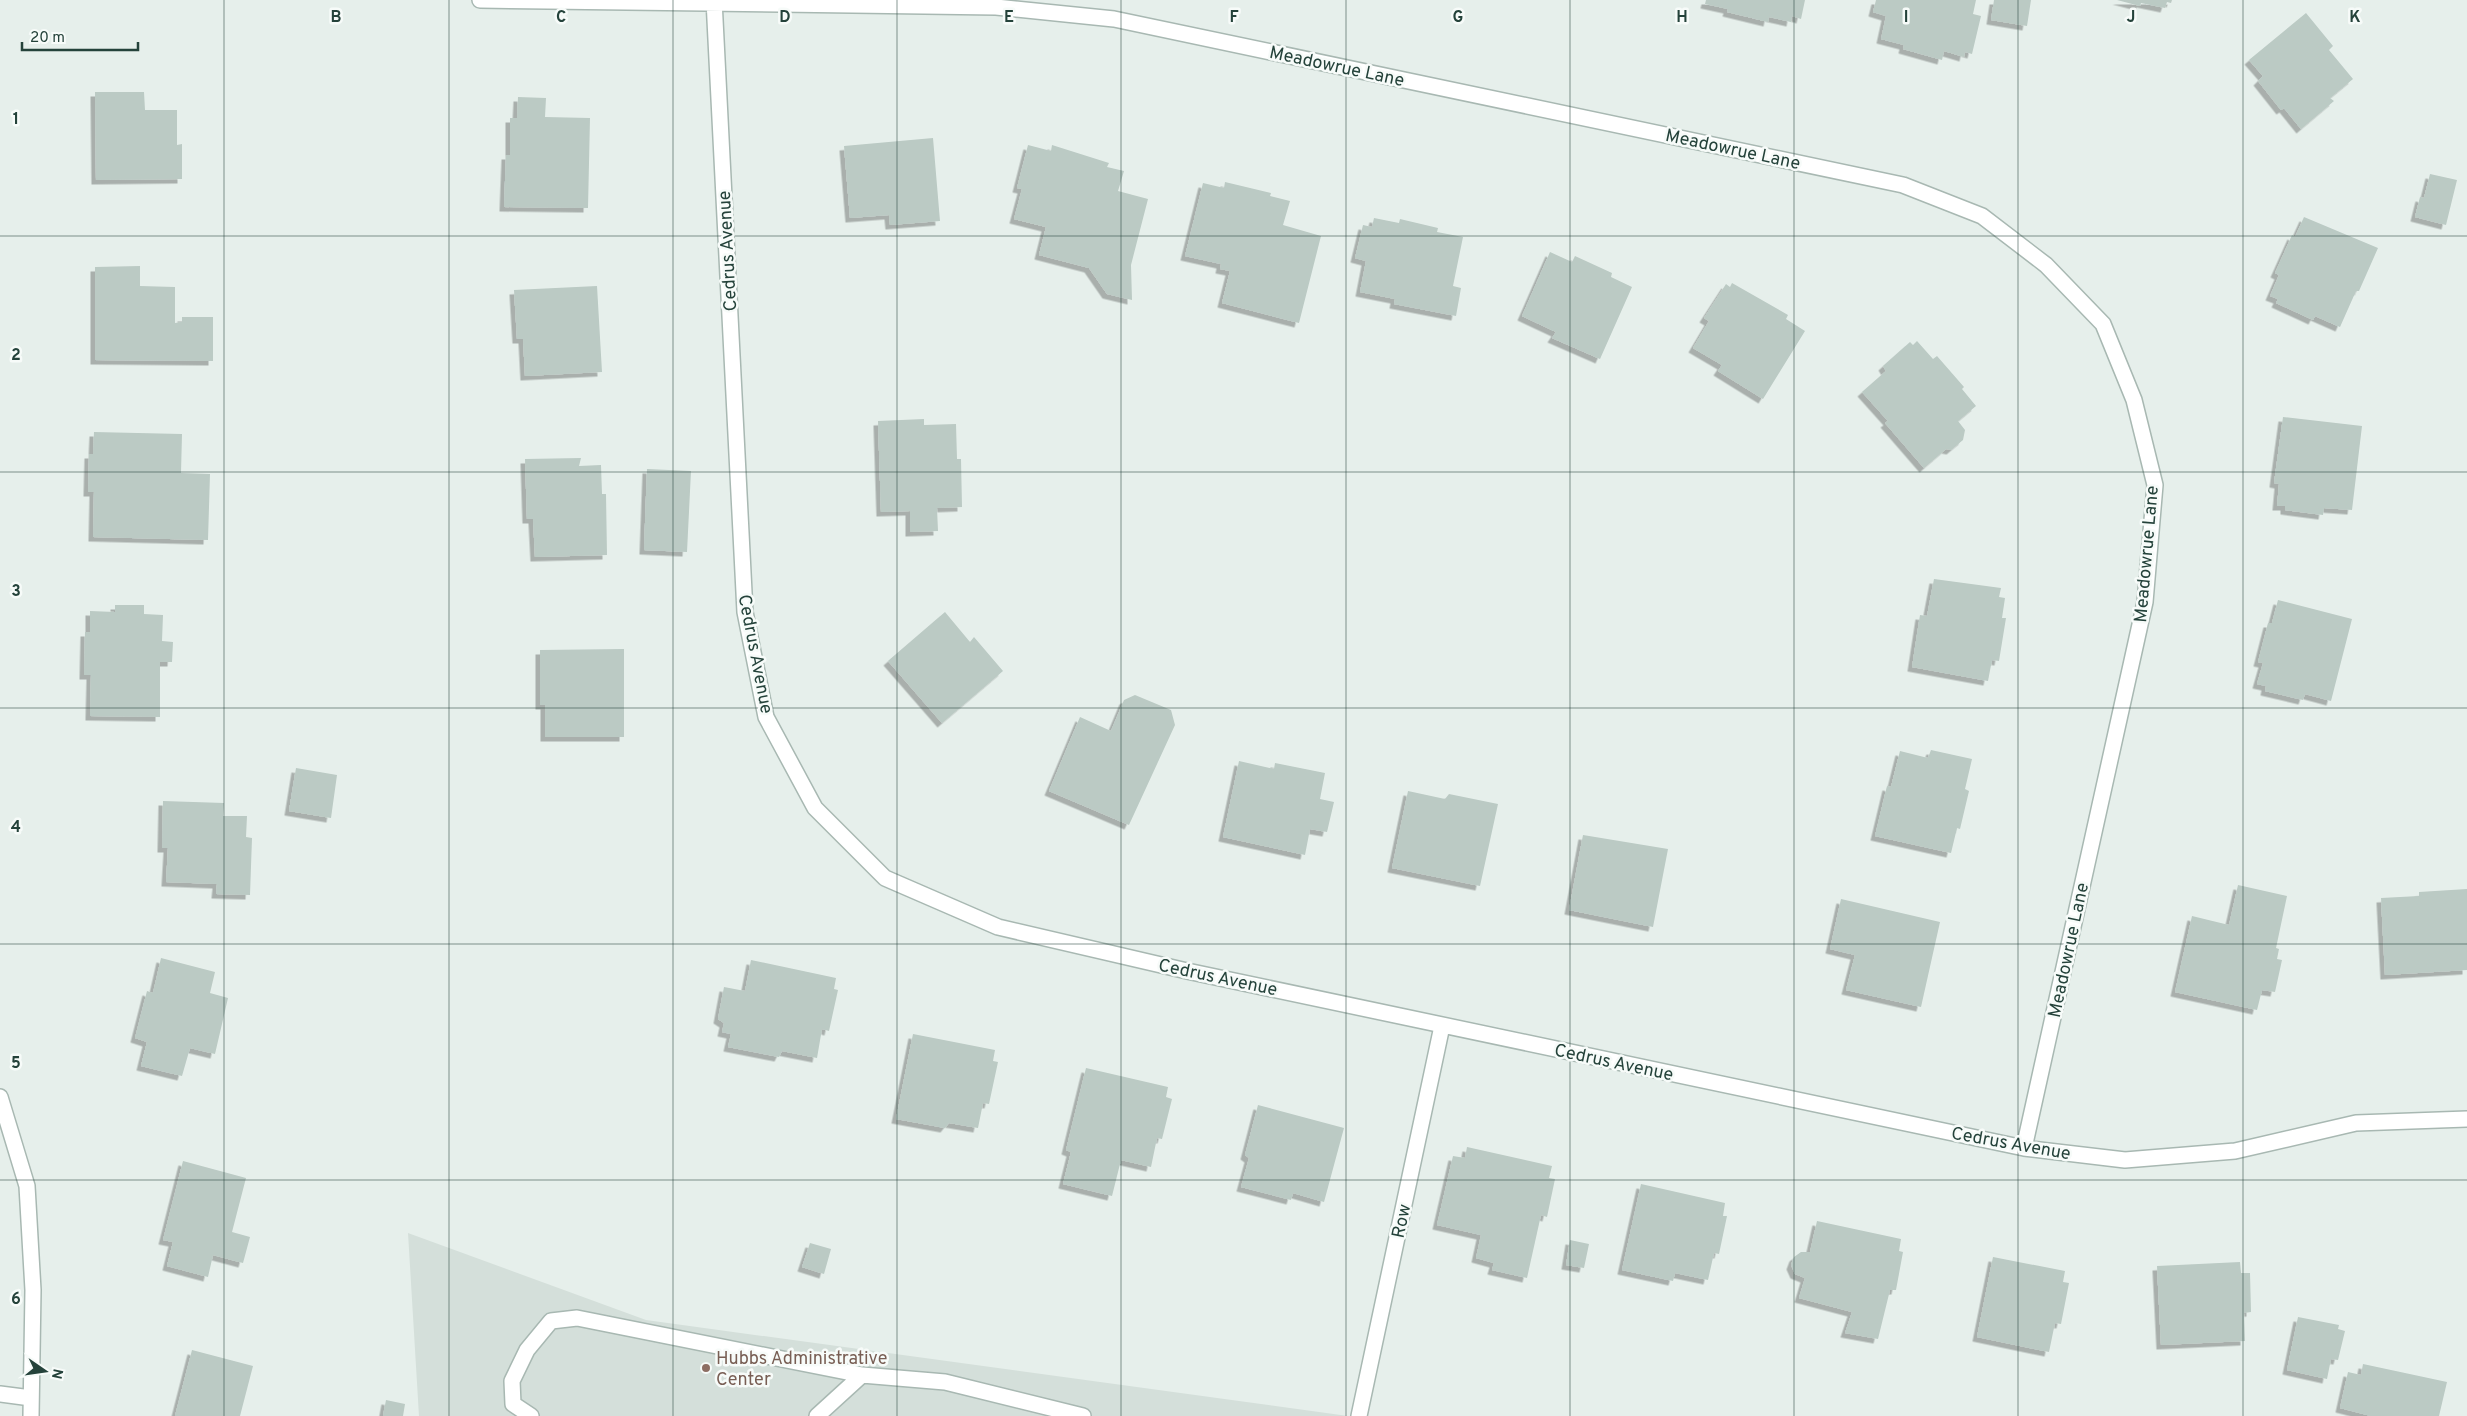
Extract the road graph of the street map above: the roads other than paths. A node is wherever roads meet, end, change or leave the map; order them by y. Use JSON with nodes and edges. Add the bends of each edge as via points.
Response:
{"nodes":[{"id":1,"x":480,"y":0,"type":"edge"},
{"id":2,"x":714,"y":2,"type":"edge"},
{"id":3,"x":1442,"y":1026,"type":"junction"},
{"id":4,"x":0,"y":1097,"type":"edge"},
{"id":5,"x":2467,"y":1119,"type":"edge"},
{"id":6,"x":2024,"y":1148,"type":"junction"},
{"id":7,"x":862,"y":1375,"type":"junction"},
{"id":8,"x":0,"y":1394,"type":"edge"},
{"id":9,"x":31,"y":1398,"type":"junction"},
{"id":10,"x":31,"y":1416,"type":"edge"},
{"id":11,"x":531,"y":1416,"type":"edge"},
{"id":12,"x":817,"y":1416,"type":"edge"},
{"id":13,"x":1083,"y":1416,"type":"edge"},
{"id":14,"x":1359,"y":1416,"type":"edge"}],
"edges":[{"from":1,"to":2,"type":"street","name":"Meadowrue Lane"},
{"from":2,"to":3,"type":"street","name":"Cedrus Avenue","via":[[745,612],[766,717],[815,808],[885,878],[998,927]]},
{"from":2,"to":6,"type":"street","name":"Meadowrue Lane","via":[[996,7],[1114,19],[1903,185],[1982,216],[2046,264],[2104,324],[2134,400],[2155,485],[2145,602]]},
{"from":3,"to":6,"type":"street","name":"Cedrus Avenue"},
{"from":3,"to":14,"type":"street","name":"Row"},
{"from":4,"to":9,"type":"street","via":[[27,1186],[33,1290]]},
{"from":5,"to":6,"type":"street","name":"Cedrus Avenue","via":[[2356,1122],[2235,1152],[2125,1160]]},
{"from":7,"to":11,"type":"street","via":[[577,1318],[551,1321],[528,1350],[512,1381],[513,1404]]},
{"from":7,"to":12,"type":"street"},
{"from":7,"to":13,"type":"street","via":[[946,1382]]},
{"from":8,"to":9,"type":"street"},
{"from":9,"to":10,"type":"street"}]}
